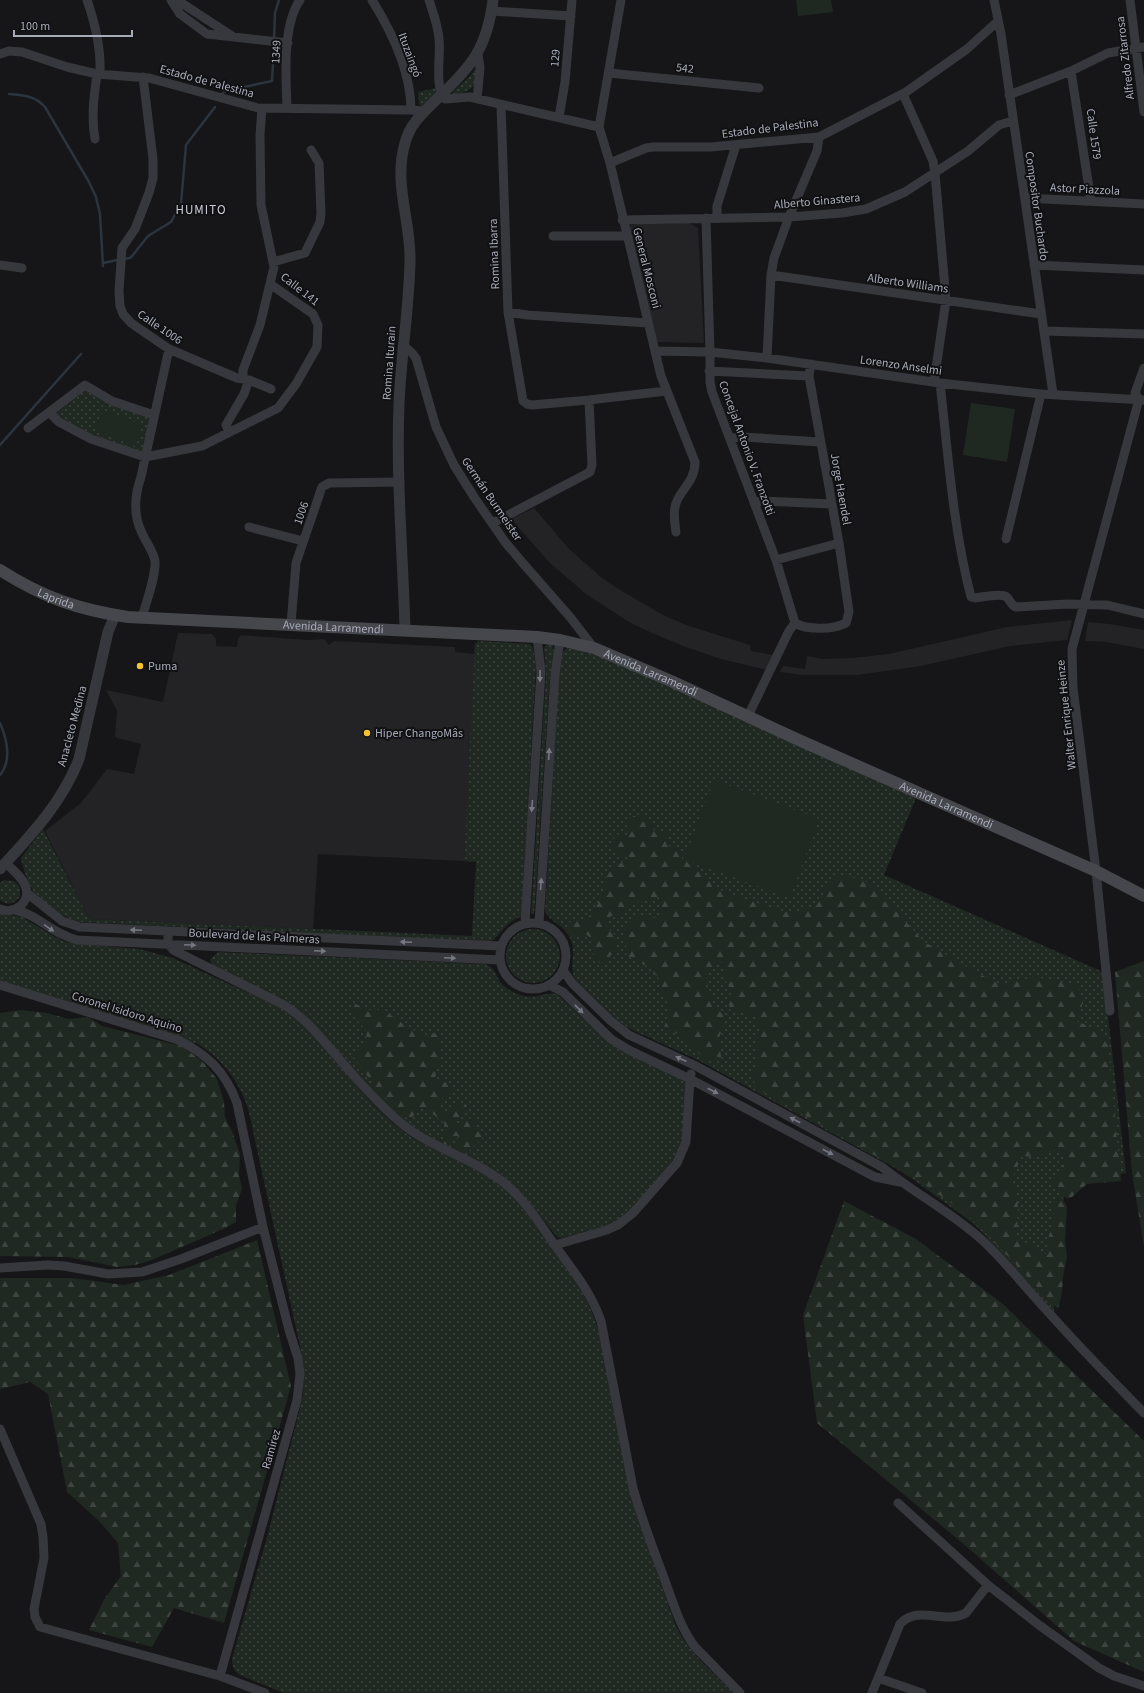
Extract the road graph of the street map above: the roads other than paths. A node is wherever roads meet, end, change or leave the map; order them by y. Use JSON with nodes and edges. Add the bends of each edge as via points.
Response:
{"nodes":[{"id":1,"x":87,"y":0,"type":"edge"},
{"id":2,"x":171,"y":0,"type":"edge"},
{"id":3,"x":177,"y":0,"type":"edge"},
{"id":4,"x":300,"y":0,"type":"edge"},
{"id":5,"x":372,"y":0,"type":"edge"},
{"id":6,"x":429,"y":0,"type":"edge"},
{"id":7,"x":572,"y":0,"type":"edge"},
{"id":8,"x":621,"y":0,"type":"edge"},
{"id":9,"x":994,"y":0,"type":"edge"},
{"id":10,"x":1130,"y":0,"type":"edge"},
{"id":11,"x":492,"y":5,"type":"edge"},
{"id":12,"x":571,"y":16,"type":"junction"},
{"id":13,"x":998,"y":21,"type":"junction"},
{"id":14,"x":233,"y":37,"type":"junction"},
{"id":15,"x":288,"y":43,"type":"junction"},
{"id":16,"x":1140,"y":47,"type":"edge"},
{"id":17,"x":0,"y":54,"type":"edge"},
{"id":18,"x":478,"y":54,"type":"junction"},
{"id":19,"x":1071,"y":71,"type":"junction"},
{"id":20,"x":98,"y":73,"type":"junction"},
{"id":21,"x":609,"y":73,"type":"junction"},
{"id":22,"x":143,"y":77,"type":"junction"},
{"id":23,"x":759,"y":88,"type":"dead end"},
{"id":24,"x":904,"y":94,"type":"junction"},
{"id":25,"x":441,"y":95,"type":"junction"},
{"id":26,"x":1009,"y":95,"type":"junction"},
{"id":27,"x":477,"y":99,"type":"junction"},
{"id":28,"x":502,"y":105,"type":"junction"},
{"id":29,"x":262,"y":108,"type":"junction"},
{"id":30,"x":287,"y":108,"type":"junction"},
{"id":31,"x":425,"y":109,"type":"junction"},
{"id":32,"x":411,"y":110,"type":"junction"},
{"id":33,"x":1144,"y":112,"type":"edge"},
{"id":34,"x":559,"y":117,"type":"junction"},
{"id":35,"x":1013,"y":121,"type":"junction"},
{"id":36,"x":599,"y":127,"type":"junction"},
{"id":37,"x":819,"y":137,"type":"junction"},
{"id":38,"x":96,"y":139,"type":"dead end"},
{"id":39,"x":736,"y":146,"type":"junction"},
{"id":40,"x":311,"y":150,"type":"dead end"},
{"id":41,"x":610,"y":163,"type":"junction"},
{"id":42,"x":935,"y":173,"type":"junction"},
{"id":43,"x":1025,"y":198,"type":"junction"},
{"id":44,"x":1091,"y":201,"type":"junction"},
{"id":45,"x":1144,"y":204,"type":"edge"},
{"id":46,"x":717,"y":217,"type":"junction"},
{"id":47,"x":789,"y":217,"type":"junction"},
{"id":48,"x":706,"y":218,"type":"junction"},
{"id":49,"x":622,"y":220,"type":"junction"},
{"id":50,"x":553,"y":236,"type":"dead end"},
{"id":51,"x":626,"y":236,"type":"junction"},
{"id":52,"x":273,"y":262,"type":"junction"},
{"id":53,"x":0,"y":265,"type":"edge"},
{"id":54,"x":1034,"y":265,"type":"junction"},
{"id":55,"x":22,"y":268,"type":"dead end"},
{"id":56,"x":1144,"y":270,"type":"edge"},
{"id":57,"x":771,"y":275,"type":"junction"},
{"id":58,"x":270,"y":284,"type":"junction"},
{"id":59,"x":946,"y":300,"type":"junction"},
{"id":60,"x":508,"y":312,"type":"junction"},
{"id":61,"x":1041,"y":314,"type":"junction"},
{"id":62,"x":648,"y":323,"type":"junction"},
{"id":63,"x":1044,"y":331,"type":"junction"},
{"id":64,"x":1144,"y":334,"type":"edge"},
{"id":65,"x":403,"y":345,"type":"junction"},
{"id":66,"x":169,"y":349,"type":"junction"},
{"id":67,"x":655,"y":351,"type":"junction"},
{"id":68,"x":710,"y":352,"type":"junction"},
{"id":69,"x":767,"y":358,"type":"junction"},
{"id":70,"x":811,"y":364,"type":"junction"},
{"id":71,"x":1144,"y":368,"type":"edge"},
{"id":72,"x":709,"y":371,"type":"junction"},
{"id":73,"x":809,"y":376,"type":"junction"},
{"id":74,"x":246,"y":380,"type":"junction"},
{"id":75,"x":937,"y":382,"type":"junction"},
{"id":76,"x":271,"y":388,"type":"dead end"},
{"id":77,"x":666,"y":391,"type":"junction"},
{"id":78,"x":1041,"y":394,"type":"junction"},
{"id":79,"x":1052,"y":394,"type":"junction"},
{"id":80,"x":1142,"y":399,"type":"edge"},
{"id":81,"x":589,"y":400,"type":"junction"},
{"id":82,"x":50,"y":412,"type":"junction"},
{"id":83,"x":154,"y":416,"type":"junction"},
{"id":84,"x":28,"y":428,"type":"dead end"},
{"id":85,"x":229,"y":432,"type":"junction"},
{"id":86,"x":730,"y":438,"type":"junction"},
{"id":87,"x":820,"y":442,"type":"junction"},
{"id":88,"x":145,"y":457,"type":"junction"},
{"id":89,"x":400,"y":482,"type":"junction"},
{"id":90,"x":754,"y":503,"type":"junction"},
{"id":91,"x":832,"y":504,"type":"junction"},
{"id":92,"x":493,"y":523,"type":"junction"},
{"id":93,"x":249,"y":527,"type":"dead end"},
{"id":94,"x":676,"y":532,"type":"dead end"},
{"id":95,"x":1006,"y":539,"type":"dead end"},
{"id":96,"x":303,"y":541,"type":"junction"},
{"id":97,"x":839,"y":543,"type":"junction"},
{"id":98,"x":776,"y":560,"type":"junction"},
{"id":99,"x":0,"y":570,"type":"edge"},
{"id":100,"x":1083,"y":604,"type":"junction"},
{"id":101,"x":1144,"y":614,"type":"edge"},
{"id":102,"x":116,"y":616,"type":"junction"},
{"id":103,"x":142,"y":618,"type":"junction"},
{"id":104,"x":795,"y":623,"type":"junction"},
{"id":105,"x":291,"y":624,"type":"junction"},
{"id":106,"x":406,"y":630,"type":"junction"},
{"id":107,"x":537,"y":637,"type":"junction"},
{"id":108,"x":560,"y":640,"type":"junction"},
{"id":109,"x":594,"y":648,"type":"junction"},
{"id":110,"x":748,"y":716,"type":"junction"},
{"id":111,"x":3,"y":866,"type":"edge"},
{"id":112,"x":1096,"y":871,"type":"junction"},
{"id":113,"x":27,"y":893,"type":"junction"},
{"id":114,"x":1144,"y":896,"type":"edge"},
{"id":115,"x":0,"y":909,"type":"edge"},
{"id":116,"x":15,"y":910,"type":"junction"},
{"id":117,"x":525,"y":923,"type":"junction"},
{"id":118,"x":539,"y":923,"type":"junction"},
{"id":119,"x":168,"y":932,"type":"junction"},
{"id":120,"x":168,"y":943,"type":"junction"},
{"id":121,"x":501,"y":946,"type":"junction"},
{"id":122,"x":500,"y":960,"type":"junction"},
{"id":123,"x":563,"y":970,"type":"junction"},
{"id":124,"x":0,"y":985,"type":"edge"},
{"id":125,"x":549,"y":985,"type":"junction"},
{"id":126,"x":1110,"y":1011,"type":"dead end"},
{"id":127,"x":694,"y":1065,"type":"junction"},
{"id":128,"x":690,"y":1079,"type":"junction"},
{"id":129,"x":901,"y":1182,"type":"junction"},
{"id":130,"x":263,"y":1227,"type":"junction"},
{"id":131,"x":555,"y":1245,"type":"junction"},
{"id":132,"x":0,"y":1268,"type":"edge"},
{"id":133,"x":1144,"y":1413,"type":"edge"},
{"id":134,"x":0,"y":1429,"type":"edge"},
{"id":135,"x":898,"y":1503,"type":"dead end"},
{"id":136,"x":988,"y":1585,"type":"junction"},
{"id":137,"x":220,"y":1676,"type":"junction"},
{"id":138,"x":878,"y":1678,"type":"junction"},
{"id":139,"x":1144,"y":1686,"type":"edge"},
{"id":140,"x":265,"y":1693,"type":"edge"},
{"id":141,"x":740,"y":1693,"type":"edge"},
{"id":142,"x":872,"y":1693,"type":"edge"},
{"id":143,"x":922,"y":1693,"type":"edge"}],
"edges":[{"from":1,"to":20,"type":"street","via":[[100,59]]},
{"from":2,"to":14,"type":"street","via":[[180,14],[207,34]]},
{"from":3,"to":14,"type":"street"},
{"from":4,"to":15,"type":"street","name":"1349","via":[[293,12]]},
{"from":5,"to":32,"type":"street","name":"Ituzaingó","via":[[387,26],[401,61],[410,91]]},
{"from":6,"to":25,"type":"street","via":[[439,39]]},
{"from":7,"to":12,"type":"street","name":"129"},
{"from":8,"to":21,"type":"street","name":"General Mosconi"},
{"from":9,"to":13,"type":"street","name":"Compositor Buchardo"},
{"from":10,"to":16,"type":"street","name":"Alfredo Zitarrosa"},
{"from":11,"to":12,"type":"street"},
{"from":11,"to":18,"type":"street","name":"Romina Iturain","via":[[486,38]]},
{"from":12,"to":34,"type":"street","name":"129"},
{"from":13,"to":24,"type":"street","name":"Estado de Palestina","via":[[967,49]]},
{"from":13,"to":26,"type":"street","name":"Compositor Buchardo"},
{"from":14,"to":15,"type":"street"},
{"from":15,"to":30,"type":"street","name":"1349"},
{"from":16,"to":19,"type":"street","via":[[1108,53]]},
{"from":16,"to":33,"type":"street","name":"Alfredo Zitarrosa"},
{"from":17,"to":20,"type":"street","name":"Estado de Palestina","via":[[9,51],[22,52],[67,67]]},
{"from":18,"to":25,"type":"street","name":"Romina Iturain"},
{"from":18,"to":27,"type":"street","via":[[480,68]]},
{"from":19,"to":26,"type":"street"},
{"from":19,"to":44,"type":"street","name":"Calle 1579"},
{"from":20,"to":22,"type":"street","name":"Estado de Palestina"},
{"from":20,"to":38,"type":"street","via":[[93,103]]},
{"from":21,"to":23,"type":"street","name":"542"},
{"from":21,"to":36,"type":"street","name":"General Mosconi"},
{"from":22,"to":29,"type":"street","name":"Estado de Palestina"},
{"from":22,"to":66,"type":"street","name":"Calle 1006","via":[[153,178],[135,229],[124,244],[119,296],[123,314],[131,323]]},
{"from":24,"to":37,"type":"street","name":"Estado de Palestina"},
{"from":24,"to":42,"type":"street","via":[[933,161]]},
{"from":25,"to":27,"type":"street","via":[[446,100],[463,97]]},
{"from":25,"to":31,"type":"street","name":"Romina Iturain"},
{"from":26,"to":35,"type":"street","name":"Compositor Buchardo"},
{"from":27,"to":28,"type":"street"},
{"from":28,"to":34,"type":"street"},
{"from":28,"to":60,"type":"street","name":"Romina Ibarra"},
{"from":29,"to":30,"type":"street","name":"Estado de Palestina"},
{"from":29,"to":52,"type":"street","name":"Calle 141","via":[[261,204]]},
{"from":30,"to":32,"type":"street","name":"Estado de Palestina"},
{"from":31,"to":32,"type":"street"},
{"from":31,"to":65,"type":"street","name":"Romina Iturain","via":[[408,133],[401,164],[401,188],[409,236],[410,262]]},
{"from":34,"to":36,"type":"street"},
{"from":35,"to":42,"type":"street","name":"Alberto Ginastera","via":[[999,126]]},
{"from":35,"to":43,"type":"street","name":"Compositor Buchardo"},
{"from":36,"to":41,"type":"street","name":"General Mosconi"},
{"from":37,"to":39,"type":"street","name":"Estado de Palestina"},
{"from":37,"to":47,"type":"street","via":[[817,151]]},
{"from":39,"to":41,"type":"street","name":"Estado de Palestina","via":[[646,148]]},
{"from":39,"to":46,"type":"street","via":[[717,206]]},
{"from":40,"to":52,"type":"street","via":[[319,163],[320,222],[305,253]]},
{"from":41,"to":49,"type":"street","name":"General Mosconi"},
{"from":42,"to":47,"type":"street","name":"Alberto Ginastera","via":[[904,192],[866,209]]},
{"from":42,"to":59,"type":"street"},
{"from":43,"to":44,"type":"street","name":"Astor Piazzola"},
{"from":43,"to":54,"type":"street","name":"Compositor Buchardo"},
{"from":44,"to":45,"type":"street","name":"Astor Piazzola"},
{"from":46,"to":47,"type":"street","name":"Alberto Ginastera"},
{"from":46,"to":48,"type":"street","name":"Alberto Ginastera"},
{"from":47,"to":57,"type":"street","via":[[774,258]]},
{"from":48,"to":49,"type":"street","name":"Alberto Ginastera"},
{"from":48,"to":68,"type":"street","name":"Concejal Antonio V. Franzotti"},
{"from":49,"to":51,"type":"street","name":"General Mosconi"},
{"from":50,"to":51,"type":"street"},
{"from":51,"to":62,"type":"street","name":"General Mosconi"},
{"from":52,"to":58,"type":"street","name":"Calle 141","via":[[274,272]]},
{"from":53,"to":55,"type":"street"},
{"from":54,"to":56,"type":"street"},
{"from":54,"to":61,"type":"street","name":"Compositor Buchardo"},
{"from":57,"to":59,"type":"street","name":"Alberto Williams"},
{"from":57,"to":69,"type":"street"},
{"from":58,"to":74,"type":"street","via":[[259,329],[243,370]]},
{"from":58,"to":85,"type":"street","name":"Calle 141","via":[[315,316],[318,325],[317,347],[308,366],[281,405]]},
{"from":59,"to":61,"type":"street","name":"Alberto Williams"},
{"from":59,"to":75,"type":"street"},
{"from":60,"to":62,"type":"street"},
{"from":60,"to":81,"type":"street","name":"Romina Ibarra","via":[[523,401],[532,405]]},
{"from":61,"to":63,"type":"street","name":"Compositor Buchardo"},
{"from":62,"to":67,"type":"street","name":"General Mosconi"},
{"from":63,"to":64,"type":"street"},
{"from":63,"to":79,"type":"street","name":"Compositor Buchardo"},
{"from":65,"to":89,"type":"street","name":"Romina Iturain","via":[[398,417]]},
{"from":65,"to":92,"type":"street","name":"Germán Burmeister","via":[[416,358],[436,427],[454,465]]},
{"from":66,"to":74,"type":"street","name":"Calle 1006"},
{"from":66,"to":83,"type":"street"},
{"from":67,"to":68,"type":"street","name":"Lorenzo Anselmi"},
{"from":67,"to":77,"type":"street","name":"General Mosconi"},
{"from":68,"to":69,"type":"street","name":"Lorenzo Anselmi"},
{"from":68,"to":72,"type":"street","name":"Concejal Antonio V. Franzotti"},
{"from":69,"to":70,"type":"street","name":"Lorenzo Anselmi"},
{"from":70,"to":73,"type":"street","name":"Jorge Haendel"},
{"from":70,"to":75,"type":"street","name":"Lorenzo Anselmi"},
{"from":71,"to":80,"type":"street","name":"Walter Enrique Heinze","via":[[1135,393]]},
{"from":72,"to":73,"type":"street"},
{"from":72,"to":86,"type":"street","name":"Concejal Antonio V. Franzotti","via":[[712,392]]},
{"from":73,"to":87,"type":"street","name":"Jorge Haendel"},
{"from":74,"to":76,"type":"street","name":"Calle 1006"},
{"from":74,"to":85,"type":"street","via":[[244,394],[226,425]]},
{"from":75,"to":78,"type":"street","name":"Lorenzo Anselmi"},
{"from":75,"to":100,"type":"street","via":[[950,482],[971,597],[1003,595],[1016,607]]},
{"from":77,"to":81,"type":"street"},
{"from":77,"to":94,"type":"street","name":"General Mosconi","via":[[695,462],[692,478],[675,507]]},
{"from":78,"to":79,"type":"street","name":"Lorenzo Anselmi"},
{"from":78,"to":95,"type":"street"},
{"from":79,"to":80,"type":"street","name":"Lorenzo Anselmi"},
{"from":80,"to":100,"type":"street","name":"Walter Enrique Heinze"},
{"from":81,"to":92,"type":"street","via":[[592,465],[590,472]]},
{"from":82,"to":83,"type":"street","via":[[85,385],[112,401]]},
{"from":82,"to":84,"type":"street"},
{"from":82,"to":88,"type":"street","via":[[59,422],[91,439]]},
{"from":83,"to":88,"type":"street"},
{"from":85,"to":88,"type":"street","name":"Calle 141","via":[[196,448]]},
{"from":86,"to":87,"type":"street"},
{"from":86,"to":90,"type":"street","name":"Concejal Antonio V. Franzotti"},
{"from":87,"to":91,"type":"street","name":"Jorge Haendel"},
{"from":88,"to":103,"type":"street","via":[[136,492],[136,507],[141,530],[154,557],[155,566]]},
{"from":89,"to":96,"type":"street","name":"1006","via":[[325,484],[322,486]]},
{"from":89,"to":106,"type":"street","name":"Romina Iturain"},
{"from":90,"to":91,"type":"street","via":[[760,501]]},
{"from":90,"to":98,"type":"street","name":"Concejal Antonio V. Franzotti"},
{"from":91,"to":97,"type":"street","name":"Jorge Haendel"},
{"from":92,"to":109,"type":"street","name":"Germán Burmeister","via":[[520,561]]},
{"from":93,"to":96,"type":"street"},
{"from":96,"to":105,"type":"street","name":"1006","via":[[294,572]]},
{"from":97,"to":98,"type":"street"},
{"from":97,"to":104,"type":"street","name":"Jorge Haendel","via":[[849,612],[846,623],[840,626],[808,629]]},
{"from":98,"to":104,"type":"street","name":"Concejal Antonio V. Franzotti"},
{"from":99,"to":102,"type":"main road","name":"Laprida","via":[[60,602]]},
{"from":100,"to":101,"type":"street","via":[[1107,605]]},
{"from":100,"to":112,"type":"street","name":"Walter Enrique Heinze","via":[[1072,649],[1073,688]]},
{"from":102,"to":103,"type":"main road","name":"Avenida Larramendi"},
{"from":102,"to":111,"type":"street","name":"Anacleto Medina","via":[[108,632],[79,760],[74,772],[44,820]]},
{"from":103,"to":105,"type":"main road","name":"Avenida Larramendi"},
{"from":104,"to":110,"type":"street"},
{"from":105,"to":106,"type":"main road","name":"Avenida Larramendi"},
{"from":106,"to":107,"type":"main road","name":"Avenida Larramendi"},
{"from":107,"to":108,"type":"main road","name":"Avenida Larramendi"},
{"from":107,"to":117,"type":"street","one_way":true,"via":[[541,672]]},
{"from":108,"to":109,"type":"main road","name":"Avenida Larramendi"},
{"from":118,"to":108,"type":"street","one_way":true,"via":[[554,674]]},
{"from":109,"to":110,"type":"main road","name":"Avenida Larramendi"},
{"from":110,"to":112,"type":"main road","name":"Avenida Larramendi"},
{"from":111,"to":113,"type":"street","via":[[24,883]]},
{"from":112,"to":114,"type":"main road","name":"Avenida Larramendi"},
{"from":112,"to":126,"type":"street","name":"Walter Enrique Heinze"},
{"from":113,"to":116,"type":"street","via":[[23,903]]},
{"from":119,"to":113,"type":"street","name":"Boulevard de las Palmeras","one_way":true,"via":[[74,926]]},
{"from":115,"to":116,"type":"street","name":"Boulevard de las Palmeras"},
{"from":116,"to":120,"type":"street","name":"Boulevard de las Palmeras","one_way":true,"via":[[26,913],[61,935],[77,940]]},
{"from":117,"to":118,"type":"street"},
{"from":117,"to":121,"type":"street","via":[[511,930]]},
{"from":118,"to":123,"type":"street","via":[[550,927],[561,938],[566,954]]},
{"from":119,"to":120,"type":"street"},
{"from":121,"to":119,"type":"street","name":"Boulevard de las Palmeras","one_way":true},
{"from":120,"to":122,"type":"street","name":"Boulevard de las Palmeras","one_way":true},
{"from":120,"to":131,"type":"street","via":[[173,950],[296,1013],[399,1122],[425,1141],[479,1166],[505,1184],[530,1210]]},
{"from":121,"to":122,"type":"street"},
{"from":122,"to":125,"type":"street","via":[[506,975],[518,986],[533,989]]},
{"from":123,"to":125,"type":"street"},
{"from":127,"to":123,"type":"street","one_way":true,"via":[[620,1028],[572,983]]},
{"from":124,"to":130,"type":"street","name":"Coronel Isidoro Aquino","via":[[178,1040],[204,1055],[216,1066],[237,1103]]},
{"from":125,"to":128,"type":"street","one_way":true,"via":[[563,992],[619,1044]]},
{"from":127,"to":128,"type":"street"},
{"from":129,"to":127,"type":"street","one_way":true,"via":[[882,1166]]},
{"from":128,"to":129,"type":"street","one_way":true,"via":[[875,1177]]},
{"from":128,"to":131,"type":"street","via":[[686,1142],[677,1163],[633,1213],[618,1225]]},
{"from":129,"to":133,"type":"street","via":[[953,1216],[984,1242]]},
{"from":130,"to":132,"type":"street","via":[[142,1272],[108,1274],[48,1265]]},
{"from":130,"to":137,"type":"street","name":"Ramírez","via":[[298,1358],[299,1392]]},
{"from":131,"to":141,"type":"street","via":[[592,1298],[601,1322],[635,1494],[677,1614],[692,1643]]},
{"from":134,"to":137,"type":"street","via":[[41,1524],[44,1558],[34,1609],[40,1627]]},
{"from":135,"to":136,"type":"street"},
{"from":136,"to":138,"type":"street","via":[[966,1613],[959,1616],[917,1615],[904,1619]]},
{"from":136,"to":139,"type":"street","via":[[1099,1668]]},
{"from":137,"to":140,"type":"street"},
{"from":138,"to":142,"type":"street"},
{"from":138,"to":143,"type":"street"}]}
